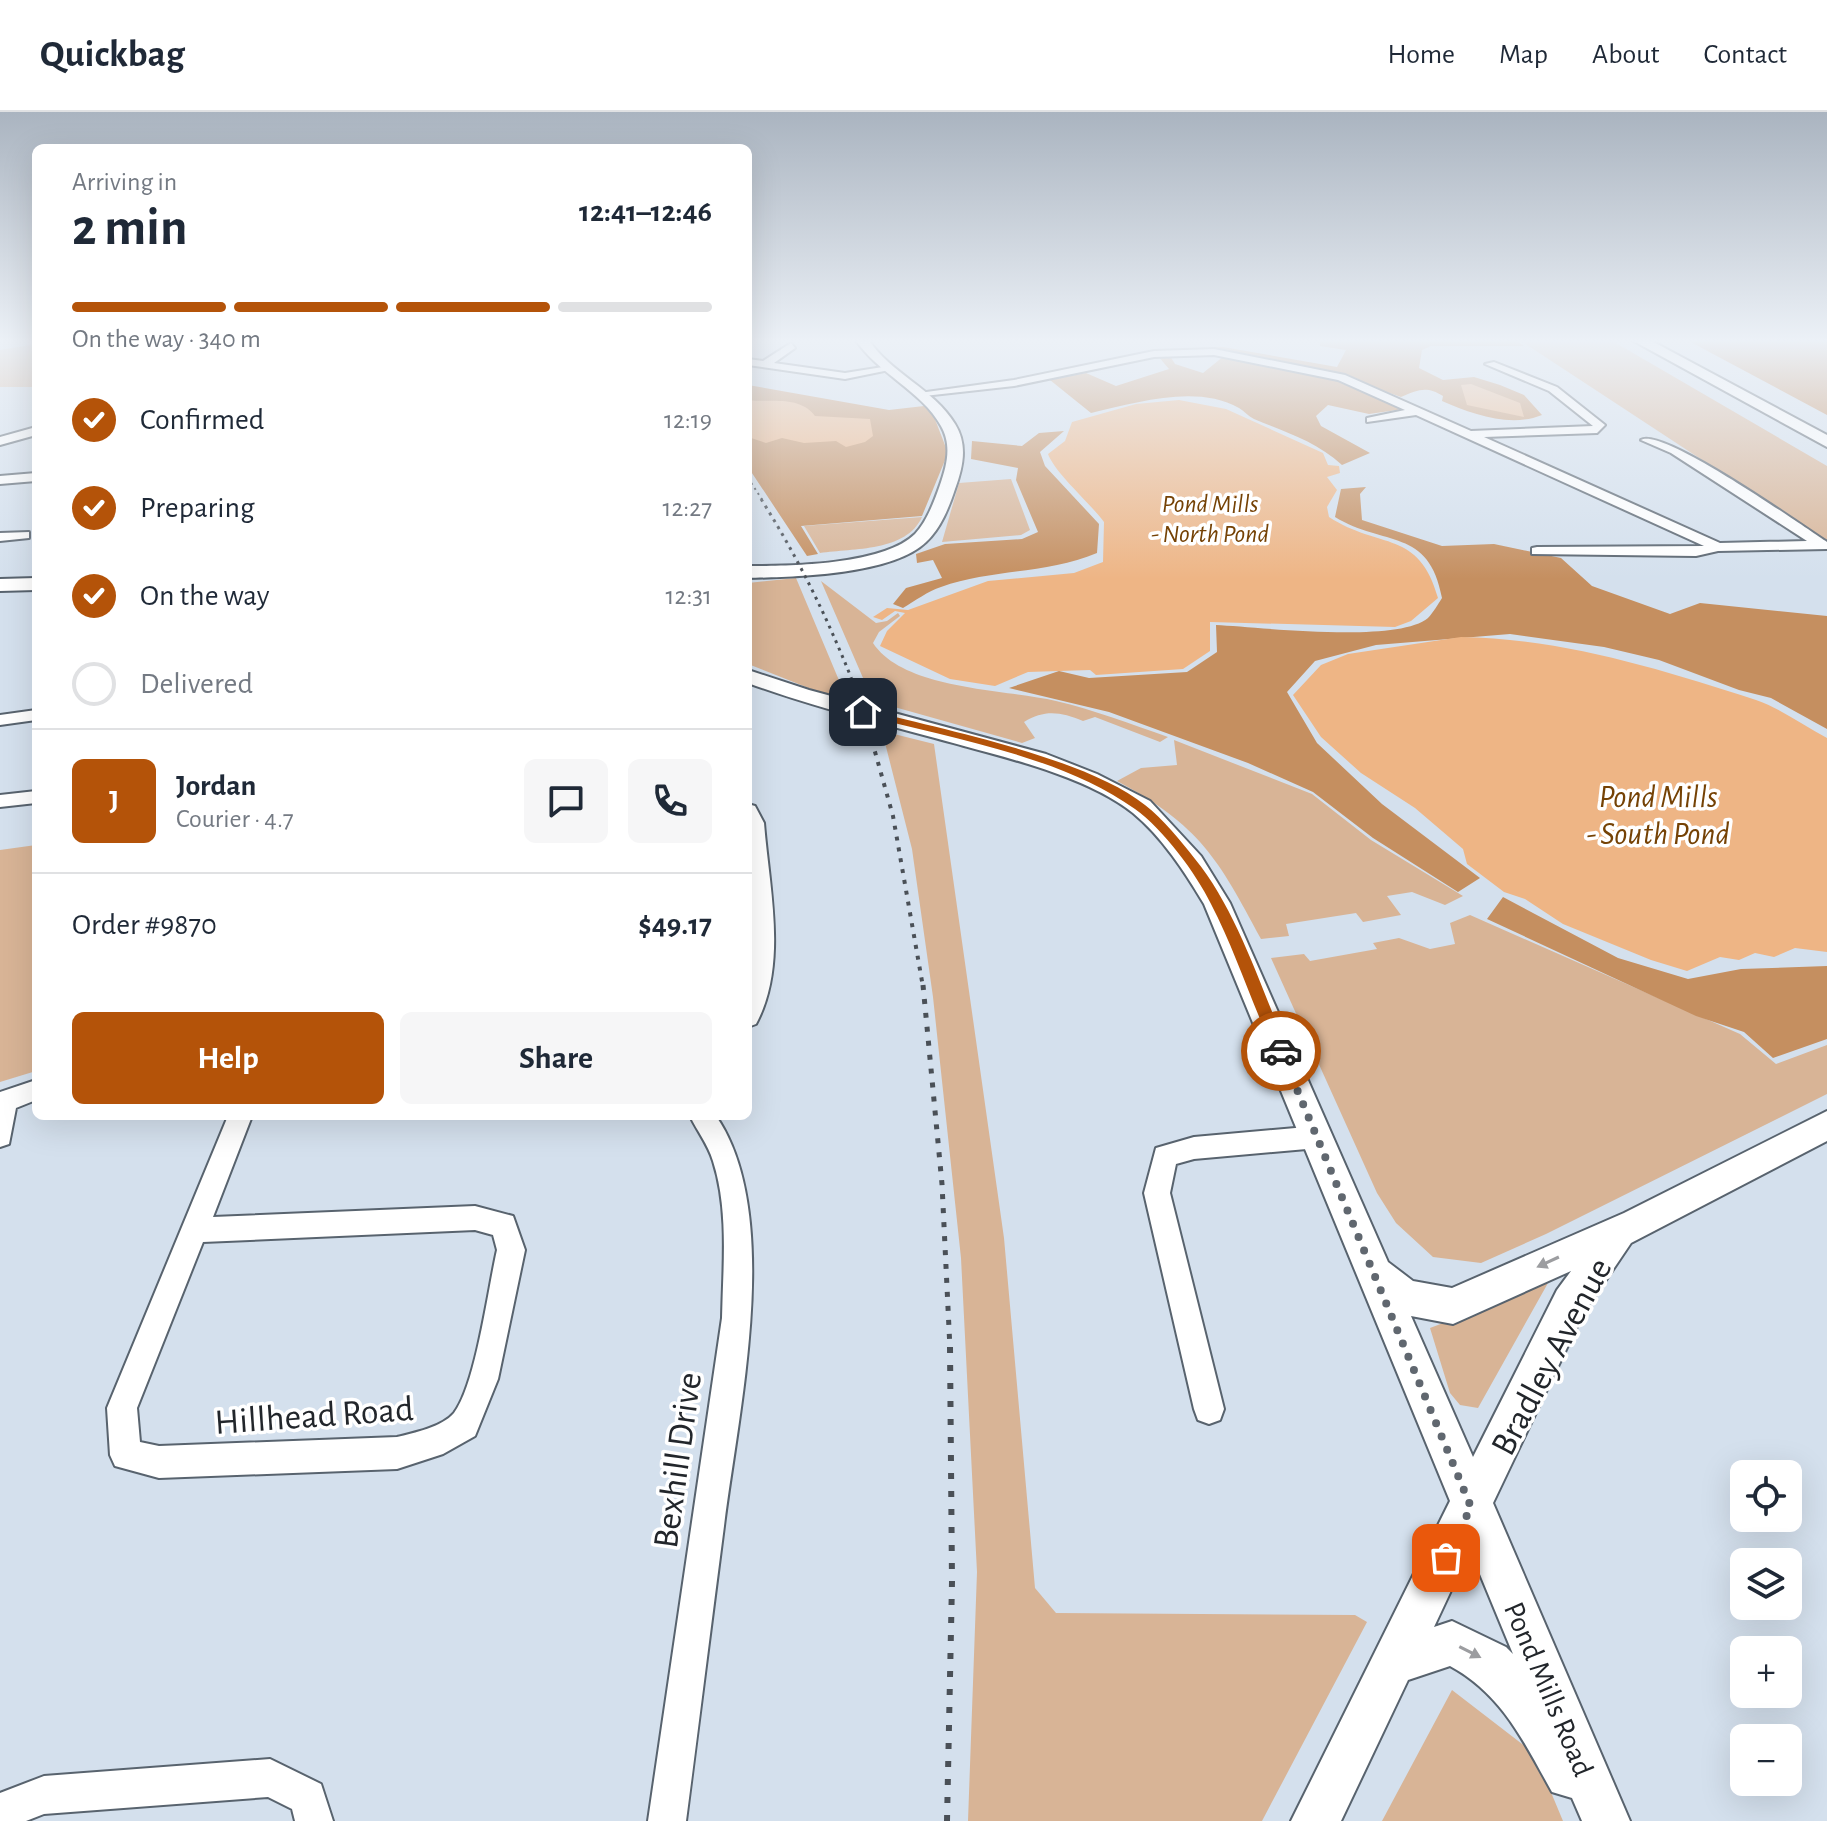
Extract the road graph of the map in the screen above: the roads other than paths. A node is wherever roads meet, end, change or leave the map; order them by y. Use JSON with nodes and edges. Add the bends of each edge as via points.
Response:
{"nodes":[{"id":1,"x":944,"y":419,"type":"edge"},
{"id":2,"x":1378,"y":419,"type":"edge"},
{"id":3,"x":1434,"y":419,"type":"edge"},
{"id":4,"x":1591,"y":419,"type":"edge"},
{"id":5,"x":1778,"y":419,"type":"edge"},
{"id":6,"x":1783,"y":419,"type":"edge"},
{"id":7,"x":1371,"y":420,"type":"dead end"},
{"id":8,"x":32,"y":432,"type":"edge"},
{"id":9,"x":1467,"y":435,"type":"junction"},
{"id":10,"x":1647,"y":440,"type":"dead end"},
{"id":11,"x":0,"y":441,"type":"edge"},
{"id":12,"x":1827,"y":442,"type":"edge"},
{"id":13,"x":1827,"y":450,"type":"edge"},
{"id":14,"x":32,"y":477,"type":"edge"},
{"id":15,"x":0,"y":480,"type":"edge"},
{"id":16,"x":24,"y":535,"type":"dead end"},
{"id":17,"x":0,"y":537,"type":"edge"},
{"id":18,"x":1718,"y":547,"type":"junction"},
{"id":19,"x":1825,"y":547,"type":"edge"},
{"id":20,"x":1537,"y":551,"type":"dead end"},
{"id":21,"x":752,"y":572,"type":"edge"},
{"id":22,"x":32,"y":584,"type":"edge"},
{"id":23,"x":0,"y":585,"type":"edge"},
{"id":24,"x":752,"y":677,"type":"edge"},
{"id":25,"x":32,"y":716,"type":"edge"},
{"id":26,"x":0,"y":720,"type":"edge"},
{"id":27,"x":32,"y":797,"type":"edge"},
{"id":28,"x":0,"y":801,"type":"edge"},
{"id":29,"x":752,"y":819,"type":"edge"},
{"id":30,"x":752,"y":1012,"type":"edge"},
{"id":31,"x":32,"y":1091,"type":"edge"},
{"id":32,"x":2,"y":1102,"type":"edge"},
{"id":33,"x":238,"y":1120,"type":"edge"},
{"id":34,"x":705,"y":1120,"type":"edge"},
{"id":35,"x":1827,"y":1125,"type":"edge"},
{"id":36,"x":0,"y":1136,"type":"edge"},
{"id":37,"x":1318,"y":1137,"type":"junction"},
{"id":38,"x":194,"y":1230,"type":"junction"},
{"id":39,"x":1619,"y":1231,"type":"junction"},
{"id":40,"x":1374,"y":1274,"type":"junction"},
{"id":41,"x":1209,"y":1409,"type":"dead end"},
{"id":42,"x":1471,"y":1507,"type":"junction"},
{"id":43,"x":1396,"y":1661,"type":"junction"},
{"id":44,"x":0,"y":1812,"type":"edge"},
{"id":45,"x":314,"y":1821,"type":"edge"},
{"id":46,"x":667,"y":1821,"type":"edge"},
{"id":47,"x":1315,"y":1821,"type":"edge"},
{"id":48,"x":1595,"y":1821,"type":"edge"},
{"id":49,"x":1606,"y":1821,"type":"edge"}],
"edges":[{"from":1,"to":21,"type":"main road","via":[[958,453],[940,505],[916,543],[847,563]]},
{"from":2,"to":7,"type":"street"},
{"from":3,"to":9,"type":"street"},
{"from":4,"to":9,"type":"street","via":[[1597,429]]},
{"from":5,"to":13,"type":"highway"},
{"from":6,"to":12,"type":"highway"},
{"from":8,"to":11,"type":"street"},
{"from":9,"to":18,"type":"street"},
{"from":10,"to":19,"type":"street","via":[[1675,450]]},
{"from":14,"to":15,"type":"street"},
{"from":16,"to":17,"type":"street"},
{"from":18,"to":19,"type":"street"},
{"from":18,"to":20,"type":"street","via":[[1681,553]]},
{"from":22,"to":23,"type":"main road"},
{"from":24,"to":37,"type":"main road","name":"Pond Mills Road","via":[[1038,759],[1141,807],[1192,862],[1217,903]]},
{"from":25,"to":26,"type":"street"},
{"from":27,"to":28,"type":"street"},
{"from":29,"to":30,"type":"street","via":[[763,975]]},
{"from":31,"to":32,"type":"street"},
{"from":32,"to":36,"type":"street"},
{"from":33,"to":38,"type":"street","name":"Hillhead Road"},
{"from":34,"to":46,"type":"street","name":"Bexhill Drive","via":[[730,1180],[737,1238],[736,1318]]},
{"from":35,"to":39,"type":"main road","name":"Bradley Avenue"},
{"from":37,"to":40,"type":"main road","name":"Pond Mills Road"},
{"from":37,"to":41,"type":"street","via":[[1194,1148],[1165,1156],[1157,1193]]},
{"from":38,"to":38,"type":"street","name":"Hillhead Road","via":[[122,1408],[126,1455],[159,1462],[397,1453],[432,1443],[464,1425],[483,1379],[511,1250],[503,1225],[475,1218]]},
{"from":39,"to":40,"type":"main road","one_way":true,"via":[[1453,1306],[1405,1297]]},
{"from":39,"to":42,"type":"main road","name":"Bradley Avenue","via":[[1570,1302]]},
{"from":40,"to":42,"type":"main road","name":"Pond Mills Road"},
{"from":42,"to":43,"type":"main road","name":"Bradley Avenue"},
{"from":42,"to":49,"type":"main road","name":"Pond Mills Road"},
{"from":43,"to":47,"type":"main road","name":"Bradley Avenue"},
{"from":43,"to":48,"type":"main road","one_way":true,"via":[[1452,1643],[1490,1663],[1526,1699]]},
{"from":44,"to":45,"type":"street","via":[[44,1795],[270,1778],[308,1797]]}]}
